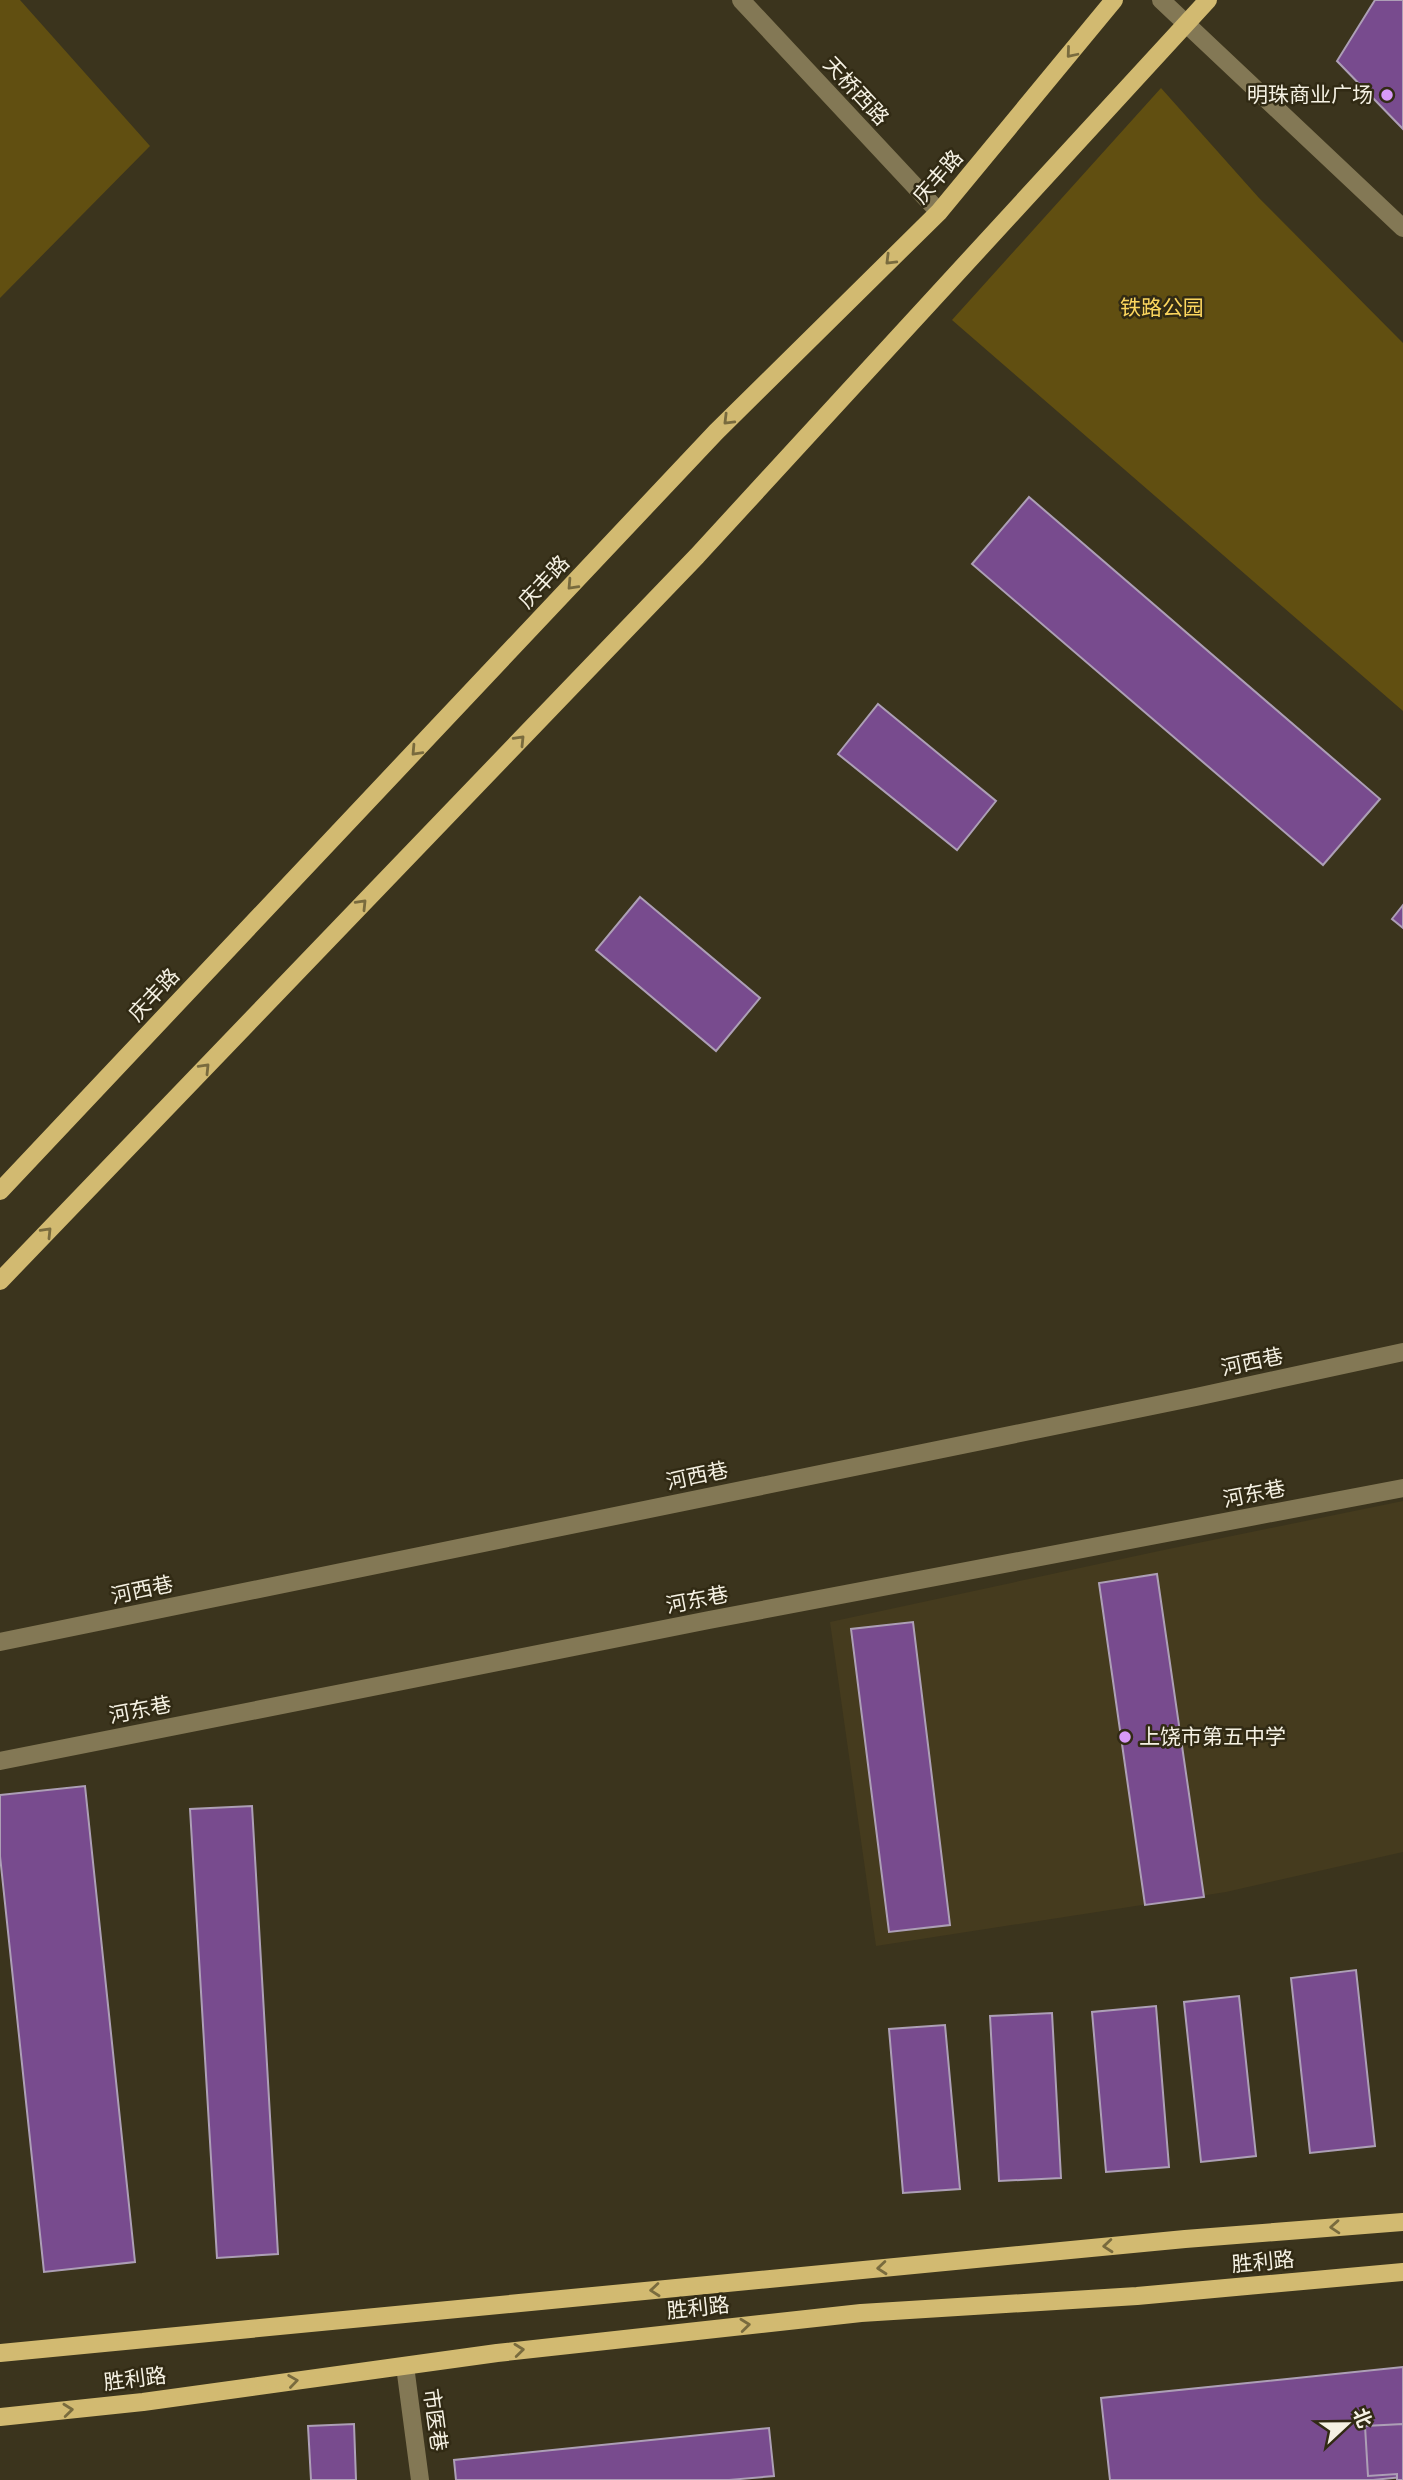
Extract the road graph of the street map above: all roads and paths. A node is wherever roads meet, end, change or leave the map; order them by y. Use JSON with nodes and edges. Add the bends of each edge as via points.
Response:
{"nodes":[{"id":1,"x":740,"y":0,"type":"edge"},
{"id":2,"x":1114,"y":0,"type":"edge"},
{"id":3,"x":1161,"y":0,"type":"edge"},
{"id":4,"x":1208,"y":0,"type":"edge"},
{"id":5,"x":1186,"y":23,"type":"junction"},
{"id":6,"x":939,"y":212,"type":"junction"},
{"id":7,"x":1403,"y":228,"type":"edge"},
{"id":8,"x":0,"y":1191,"type":"edge"},
{"id":9,"x":0,"y":1281,"type":"edge"},
{"id":10,"x":1403,"y":1352,"type":"edge"},
{"id":11,"x":1403,"y":1488,"type":"edge"},
{"id":12,"x":0,"y":1642,"type":"edge"},
{"id":13,"x":0,"y":1761,"type":"edge"},
{"id":14,"x":1403,"y":2222,"type":"edge"},
{"id":15,"x":1403,"y":2272,"type":"edge"},
{"id":16,"x":0,"y":2353,"type":"edge"},
{"id":17,"x":405,"y":2365,"type":"junction"},
{"id":18,"x":0,"y":2417,"type":"edge"},
{"id":19,"x":420,"y":2480,"type":"edge"}],
"edges":[{"from":1,"to":6,"type":"street","name":"天桥西路"},
{"from":2,"to":6,"type":"main road","name":"庆丰路","one_way":true},
{"from":3,"to":5,"type":"street"},
{"from":4,"to":5,"type":"main road"},
{"from":5,"to":7,"type":"street"},
{"from":9,"to":5,"type":"main road","one_way":true,"via":[[697,556]]},
{"from":6,"to":8,"type":"main road","name":"庆丰路","one_way":true,"via":[[716,432]]},
{"from":10,"to":12,"type":"street","name":"河西巷"},
{"from":11,"to":13,"type":"street","name":"河东巷"},
{"from":14,"to":16,"type":"main road","name":"胜利路","one_way":true},
{"from":17,"to":15,"type":"main road","name":"胜利路","one_way":true,"via":[[861,2313],[1137,2296]]},
{"from":18,"to":17,"type":"main road","name":"胜利路","one_way":true},
{"from":17,"to":19,"type":"street","name":"市医巷"}]}
